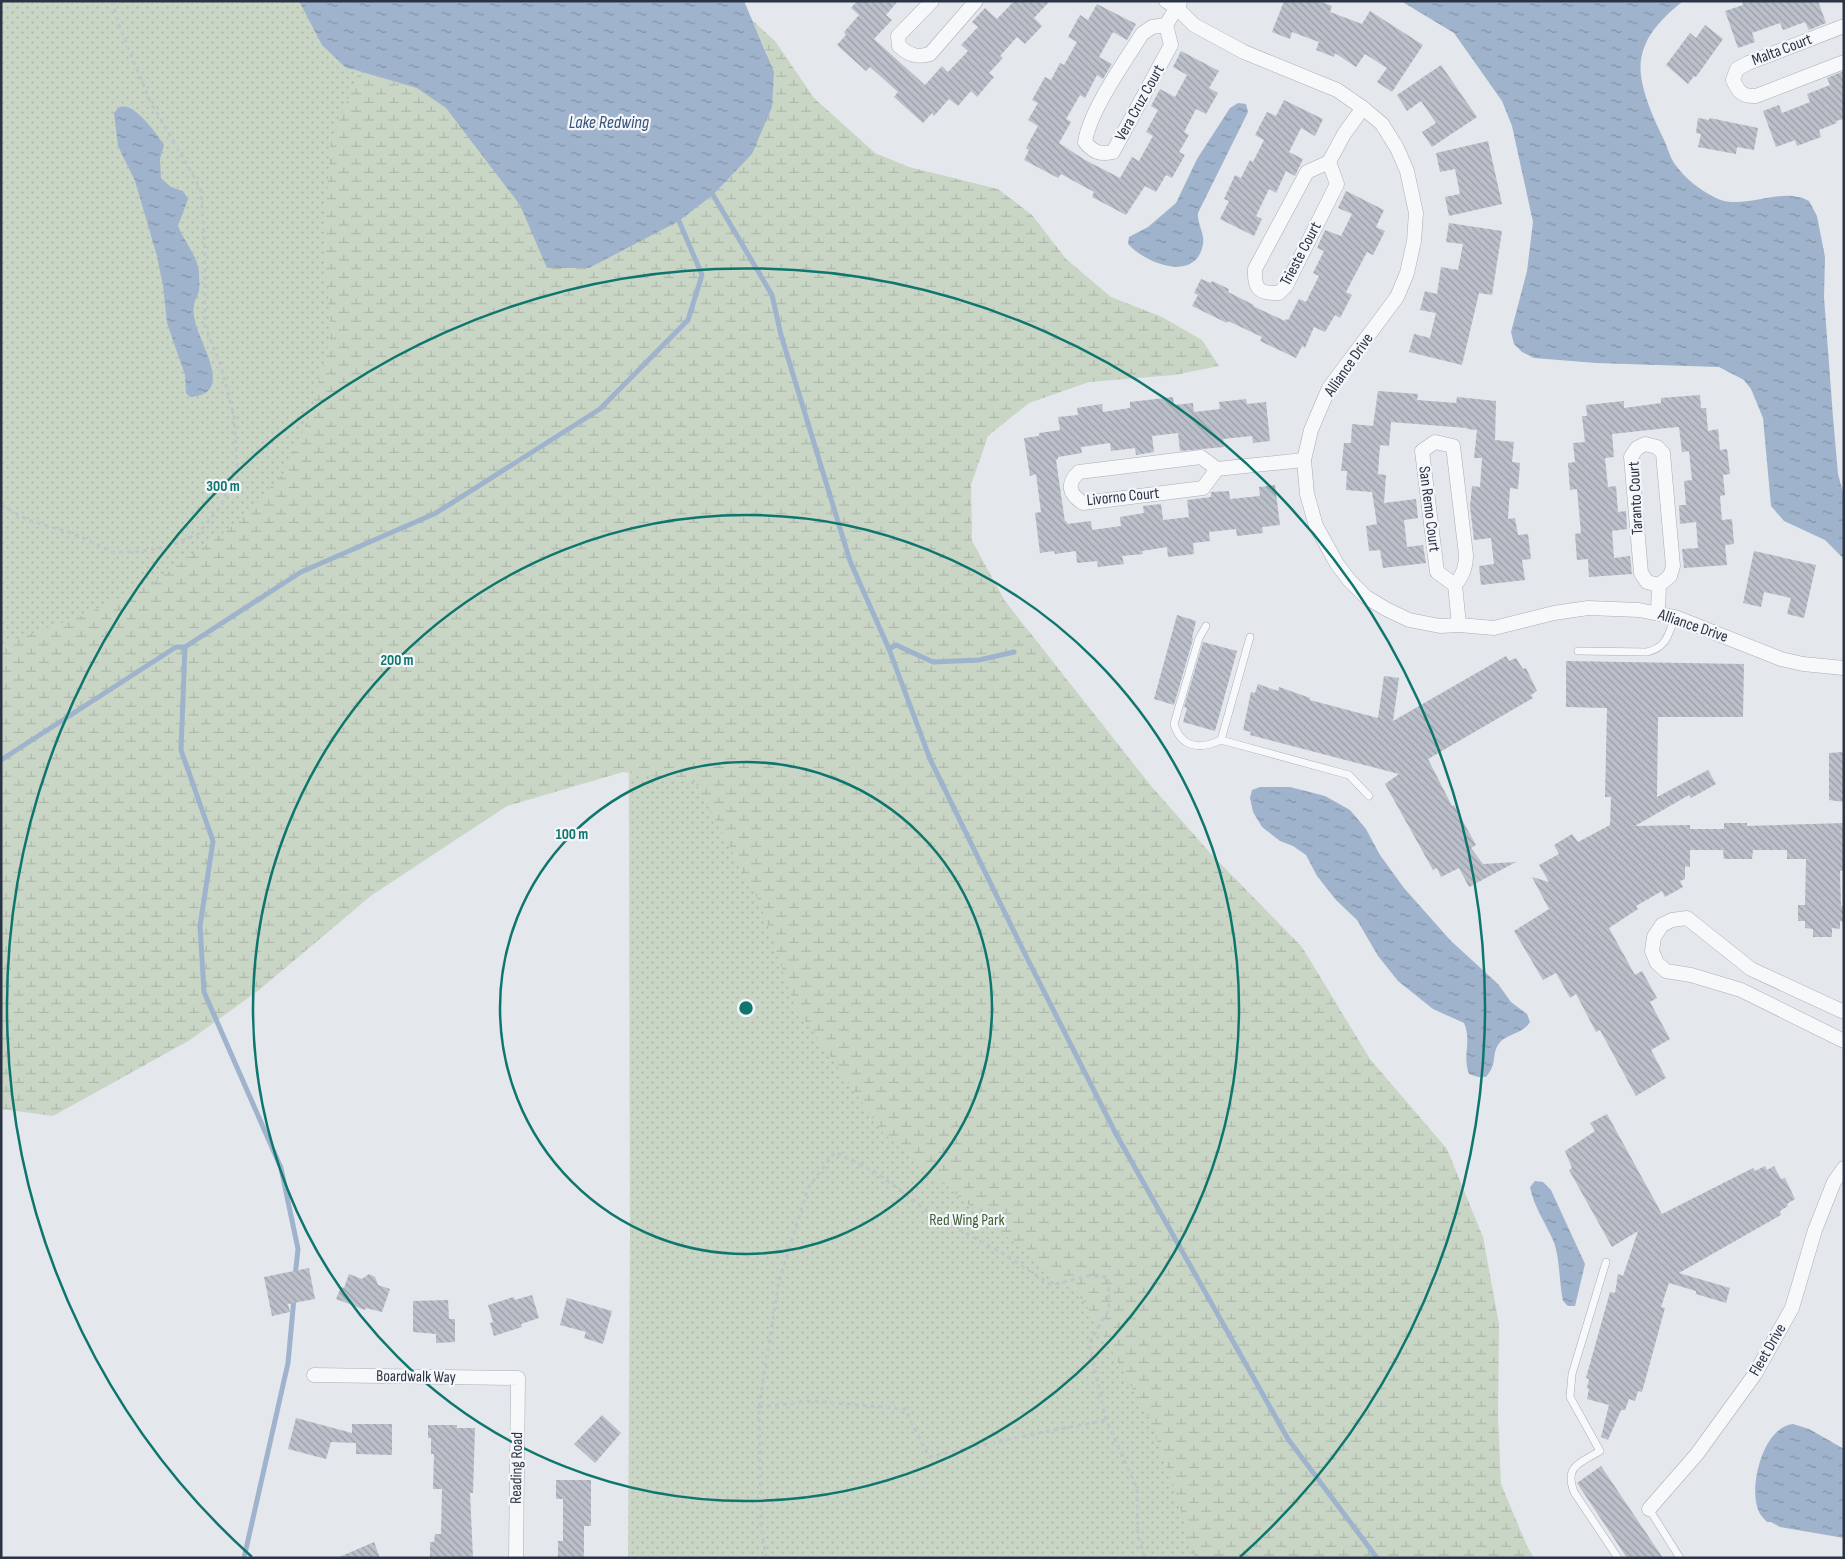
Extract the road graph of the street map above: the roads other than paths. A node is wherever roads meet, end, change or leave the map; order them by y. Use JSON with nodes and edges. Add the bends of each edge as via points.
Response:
{"nodes":[{"id":1,"x":932,"y":1,"type":"edge"},
{"id":2,"x":976,"y":1,"type":"edge"},
{"id":3,"x":1174,"y":3,"type":"edge"},
{"id":4,"x":1166,"y":25,"type":"junction"},
{"id":5,"x":1844,"y":26,"type":"edge"},
{"id":6,"x":1844,"y":62,"type":"edge"},
{"id":7,"x":1363,"y":108,"type":"junction"},
{"id":8,"x":1329,"y":162,"type":"junction"},
{"id":9,"x":1304,"y":460,"type":"junction"},
{"id":10,"x":1217,"y":469,"type":"junction"},
{"id":11,"x":1455,"y":585,"type":"junction"},
{"id":12,"x":1659,"y":585,"type":"junction"},
{"id":13,"x":1658,"y":612,"type":"junction"},
{"id":14,"x":1675,"y":617,"type":"junction"},
{"id":15,"x":1459,"y":625,"type":"junction"},
{"id":16,"x":1206,"y":626,"type":"dead end"},
{"id":17,"x":1250,"y":637,"type":"dead end"},
{"id":18,"x":1578,"y":651,"type":"dead end"},
{"id":19,"x":1844,"y":668,"type":"edge"},
{"id":20,"x":1221,"y":740,"type":"junction"},
{"id":21,"x":1369,"y":796,"type":"dead end"},
{"id":22,"x":1844,"y":1012,"type":"edge"},
{"id":23,"x":1844,"y":1041,"type":"edge"},
{"id":24,"x":1844,"y":1168,"type":"edge"},
{"id":25,"x":1606,"y":1262,"type":"dead end"},
{"id":26,"x":314,"y":1375,"type":"dead end"},
{"id":27,"x":518,"y":1378,"type":"joint"},
{"id":28,"x":1649,"y":1509,"type":"joint"},
{"id":29,"x":516,"y":1558,"type":"edge"},
{"id":30,"x":1618,"y":1558,"type":"edge"},
{"id":31,"x":1680,"y":1558,"type":"edge"}],
"edges":[{"from":1,"to":2,"type":"street","via":[[898,36],[899,46],[919,57],[930,54]]},
{"from":3,"to":4,"type":"street"},
{"from":3,"to":7,"type":"street","name":"Alliance Drive","via":[[1194,25],[1244,52],[1338,90]]},
{"from":4,"to":4,"type":"street","name":"Vera Cruz Court","via":[[1152,27],[1142,34],[1096,110],[1085,142],[1092,150],[1103,154],[1113,152],[1171,45]]},
{"from":5,"to":6,"type":"street","name":"Malta Court","via":[[1748,63],[1737,69],[1733,80],[1738,92],[1748,97],[1756,96]]},
{"from":7,"to":8,"type":"street"},
{"from":7,"to":9,"type":"street","name":"Alliance Drive","via":[[1382,124],[1407,171],[1416,213],[1414,241],[1407,273],[1397,297],[1329,388],[1311,430]]},
{"from":8,"to":8,"type":"street","name":"Trieste Court","via":[[1307,172],[1255,269],[1254,282],[1260,290],[1279,293],[1286,286],[1338,184]]},
{"from":9,"to":10,"type":"street"},
{"from":9,"to":15,"type":"street","name":"Alliance Drive","via":[[1316,526],[1336,564],[1349,580],[1366,597],[1409,620],[1440,626]]},
{"from":10,"to":10,"type":"street","name":"Livorno Court","via":[[1201,457],[1079,472],[1072,479],[1071,490],[1074,498],[1083,503],[1203,488]]},
{"from":11,"to":11,"type":"street","name":"San Remo Court","via":[[1462,577],[1466,555],[1453,446],[1435,442],[1422,451],[1437,572]]},
{"from":11,"to":15,"type":"street"},
{"from":12,"to":12,"type":"street","name":"Taranto Court","via":[[1670,576],[1673,566],[1663,453],[1657,447],[1645,444],[1630,457],[1641,574],[1647,582]]},
{"from":12,"to":13,"type":"street"},
{"from":13,"to":14,"type":"street","name":"Alliance Drive"},
{"from":13,"to":15,"type":"street","name":"Alliance Drive","via":[[1588,608],[1494,628]]},
{"from":14,"to":18,"type":"lane","via":[[1664,644],[1657,650]]},
{"from":14,"to":19,"type":"street","name":"Alliance Drive","via":[[1781,660]]},
{"from":16,"to":20,"type":"lane","via":[[1199,638],[1174,724],[1184,740],[1194,746],[1210,746]]},
{"from":17,"to":20,"type":"lane"},
{"from":20,"to":21,"type":"lane","via":[[1349,775]]},
{"from":22,"to":23,"type":"street","via":[[1751,969],[1687,918],[1662,925],[1654,937],[1652,952],[1666,971],[1741,990]]},
{"from":24,"to":28,"type":"street","name":"Fleet Drive","via":[[1834,1182],[1815,1230],[1792,1308],[1755,1374],[1697,1454]]},
{"from":25,"to":30,"type":"lane","via":[[1572,1374],[1570,1397],[1600,1451],[1574,1466],[1570,1481]]},
{"from":26,"to":27,"type":"street","name":"Boardwalk Way"},
{"from":27,"to":29,"type":"street","name":"Reading Road"},
{"from":28,"to":31,"type":"lane"}]}
